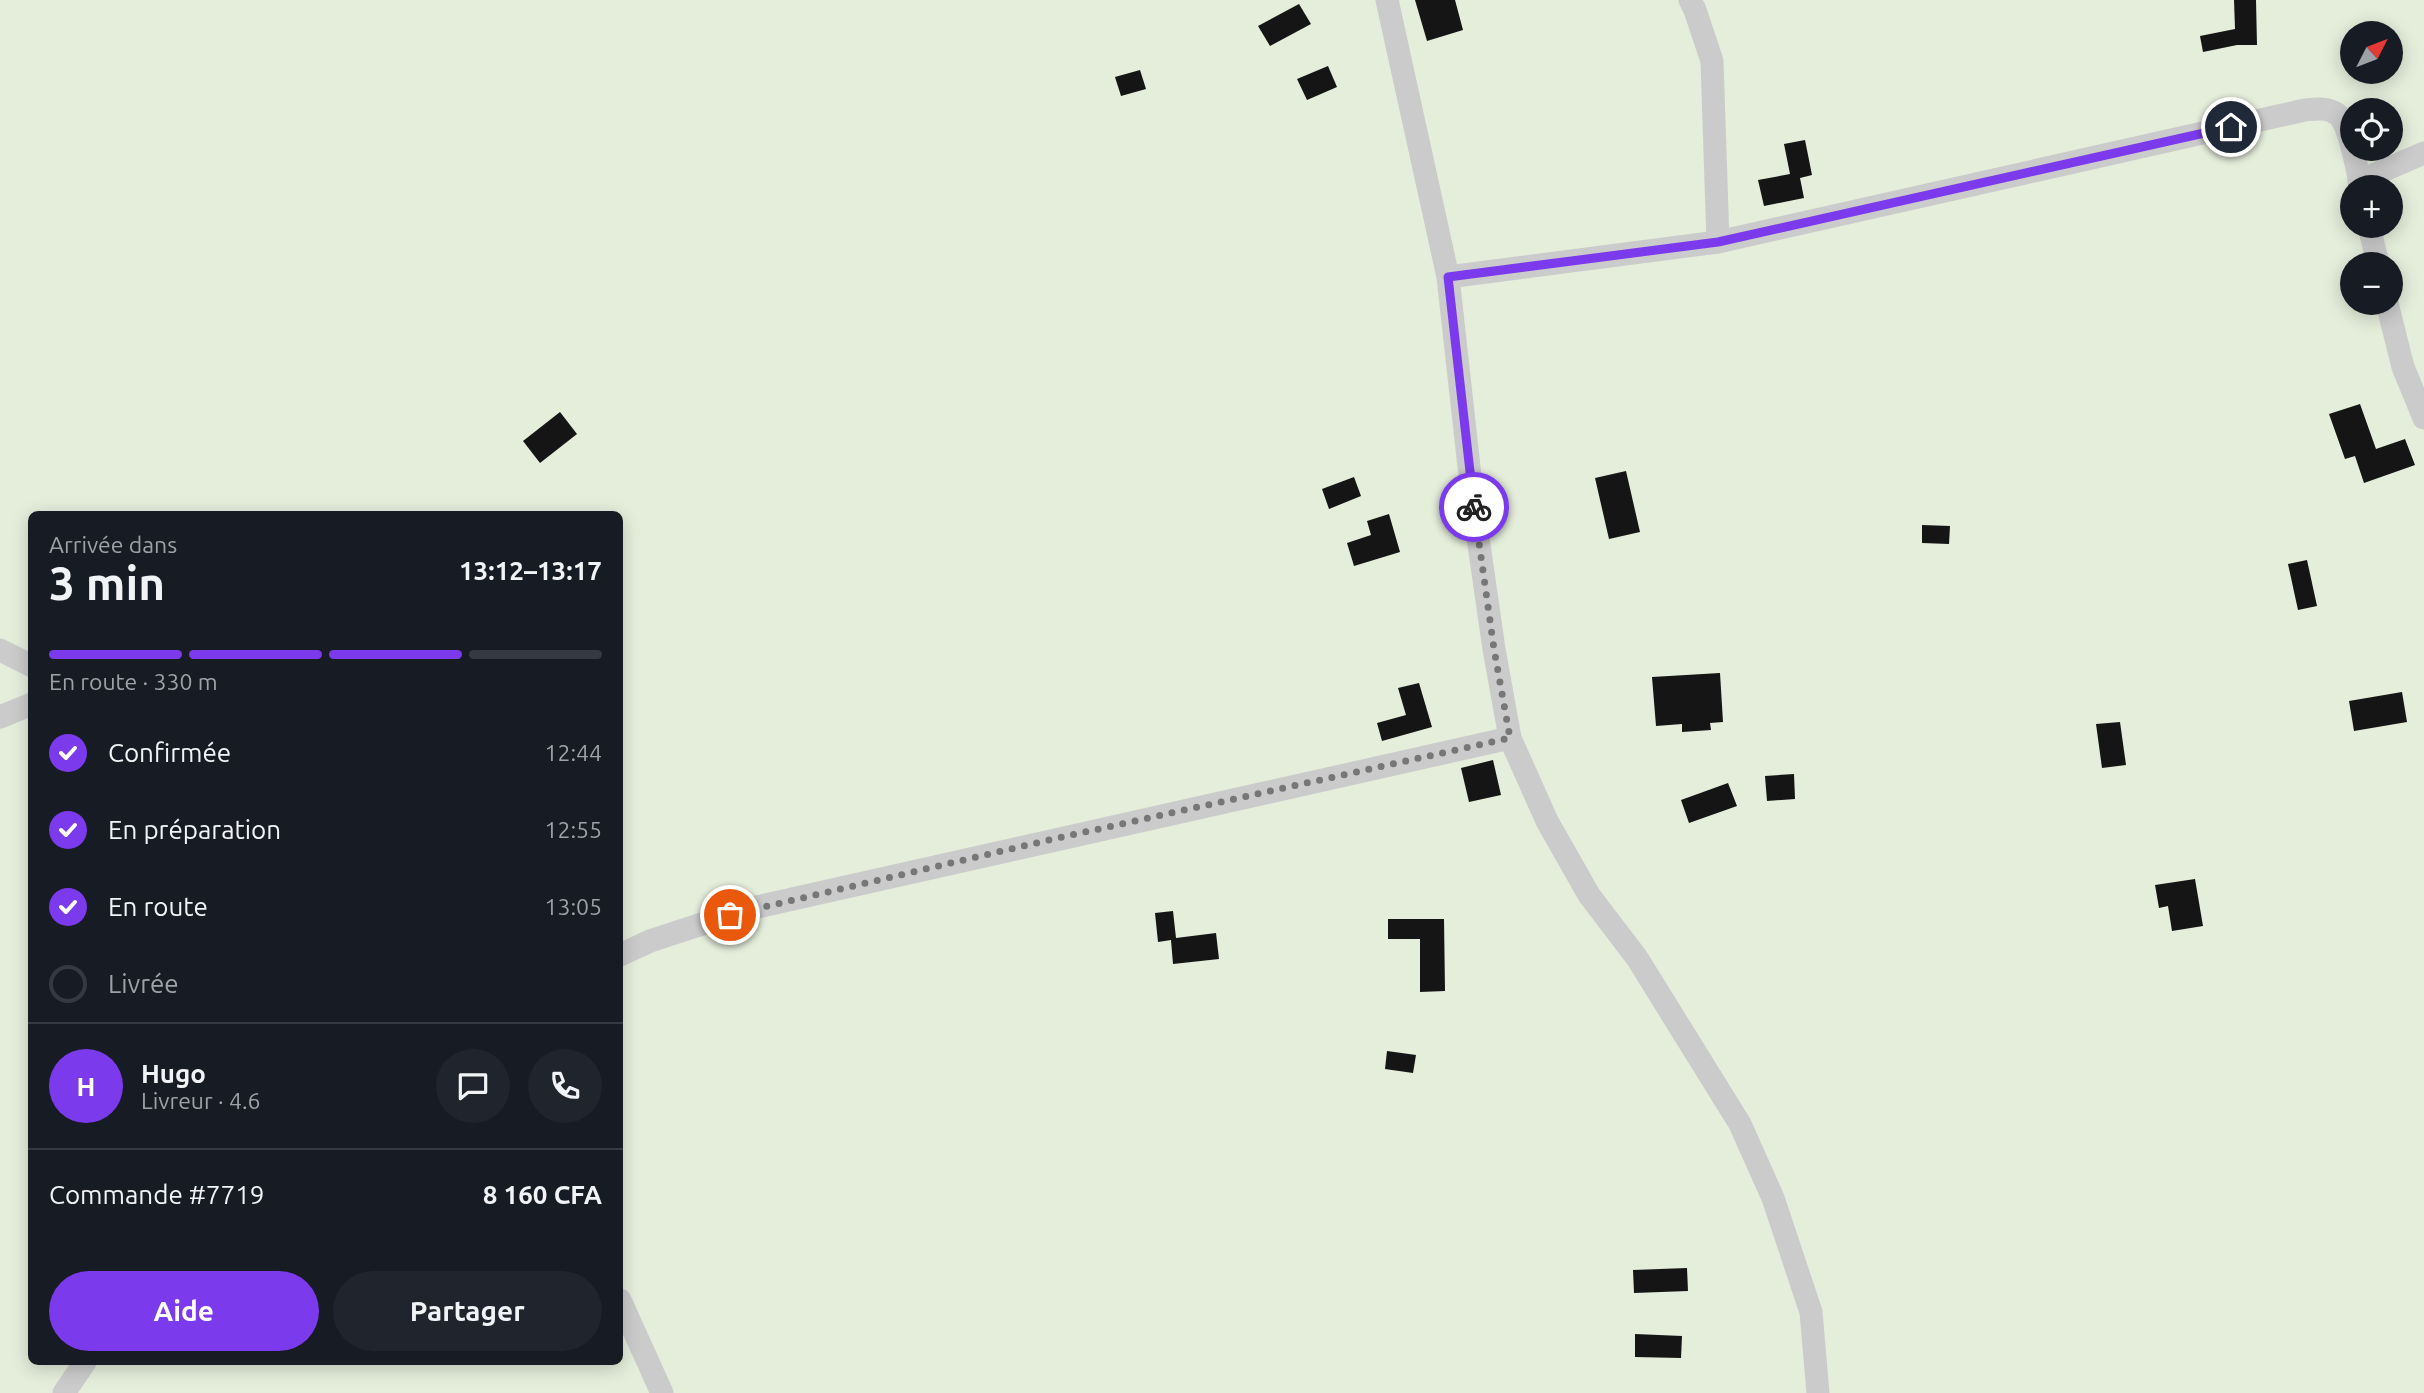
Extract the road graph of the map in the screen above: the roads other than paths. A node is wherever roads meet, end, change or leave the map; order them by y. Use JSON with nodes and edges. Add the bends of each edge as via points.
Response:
{"nodes":[{"id":1,"x":1387,"y":0,"type":"edge"},
{"id":2,"x":1690,"y":0,"type":"edge"},
{"id":3,"x":2424,"y":153,"type":"edge"},
{"id":4,"x":2358,"y":175,"type":"edge"},
{"id":5,"x":2379,"y":175,"type":"edge"},
{"id":6,"x":1718,"y":242,"type":"junction"},
{"id":7,"x":1448,"y":277,"type":"junction"},
{"id":8,"x":2390,"y":315,"type":"edge"},
{"id":9,"x":2424,"y":418,"type":"edge"},
{"id":10,"x":0,"y":650,"type":"edge"},
{"id":11,"x":28,"y":664,"type":"edge"},
{"id":12,"x":28,"y":706,"type":"edge"},
{"id":13,"x":0,"y":718,"type":"edge"},
{"id":14,"x":1510,"y":738,"type":"junction"},
{"id":15,"x":623,"y":954,"type":"edge"},
{"id":16,"x":623,"y":1307,"type":"edge"},
{"id":17,"x":83,"y":1365,"type":"edge"},
{"id":18,"x":64,"y":1393,"type":"edge"},
{"id":19,"x":662,"y":1393,"type":"edge"},
{"id":20,"x":1818,"y":1393,"type":"edge"}],
"edges":[{"from":1,"to":7,"type":"street"},
{"from":2,"to":6,"type":"street","via":[[1712,61]]},
{"from":3,"to":5,"type":"street"},
{"from":4,"to":6,"type":"street","via":[[2339,115],[2325,108],[2305,110]]},
{"from":6,"to":7,"type":"street"},
{"from":7,"to":14,"type":"street","via":[[1473,503]]},
{"from":8,"to":9,"type":"street","via":[[2403,367]]},
{"from":10,"to":11,"type":"street"},
{"from":12,"to":13,"type":"street"},
{"from":14,"to":15,"type":"street","via":[[748,909]]},
{"from":14,"to":20,"type":"street","via":[[1547,821],[1589,895],[1637,958],[1740,1124],[1773,1198],[1811,1312]]},
{"from":16,"to":19,"type":"street"},
{"from":17,"to":18,"type":"street"}]}
